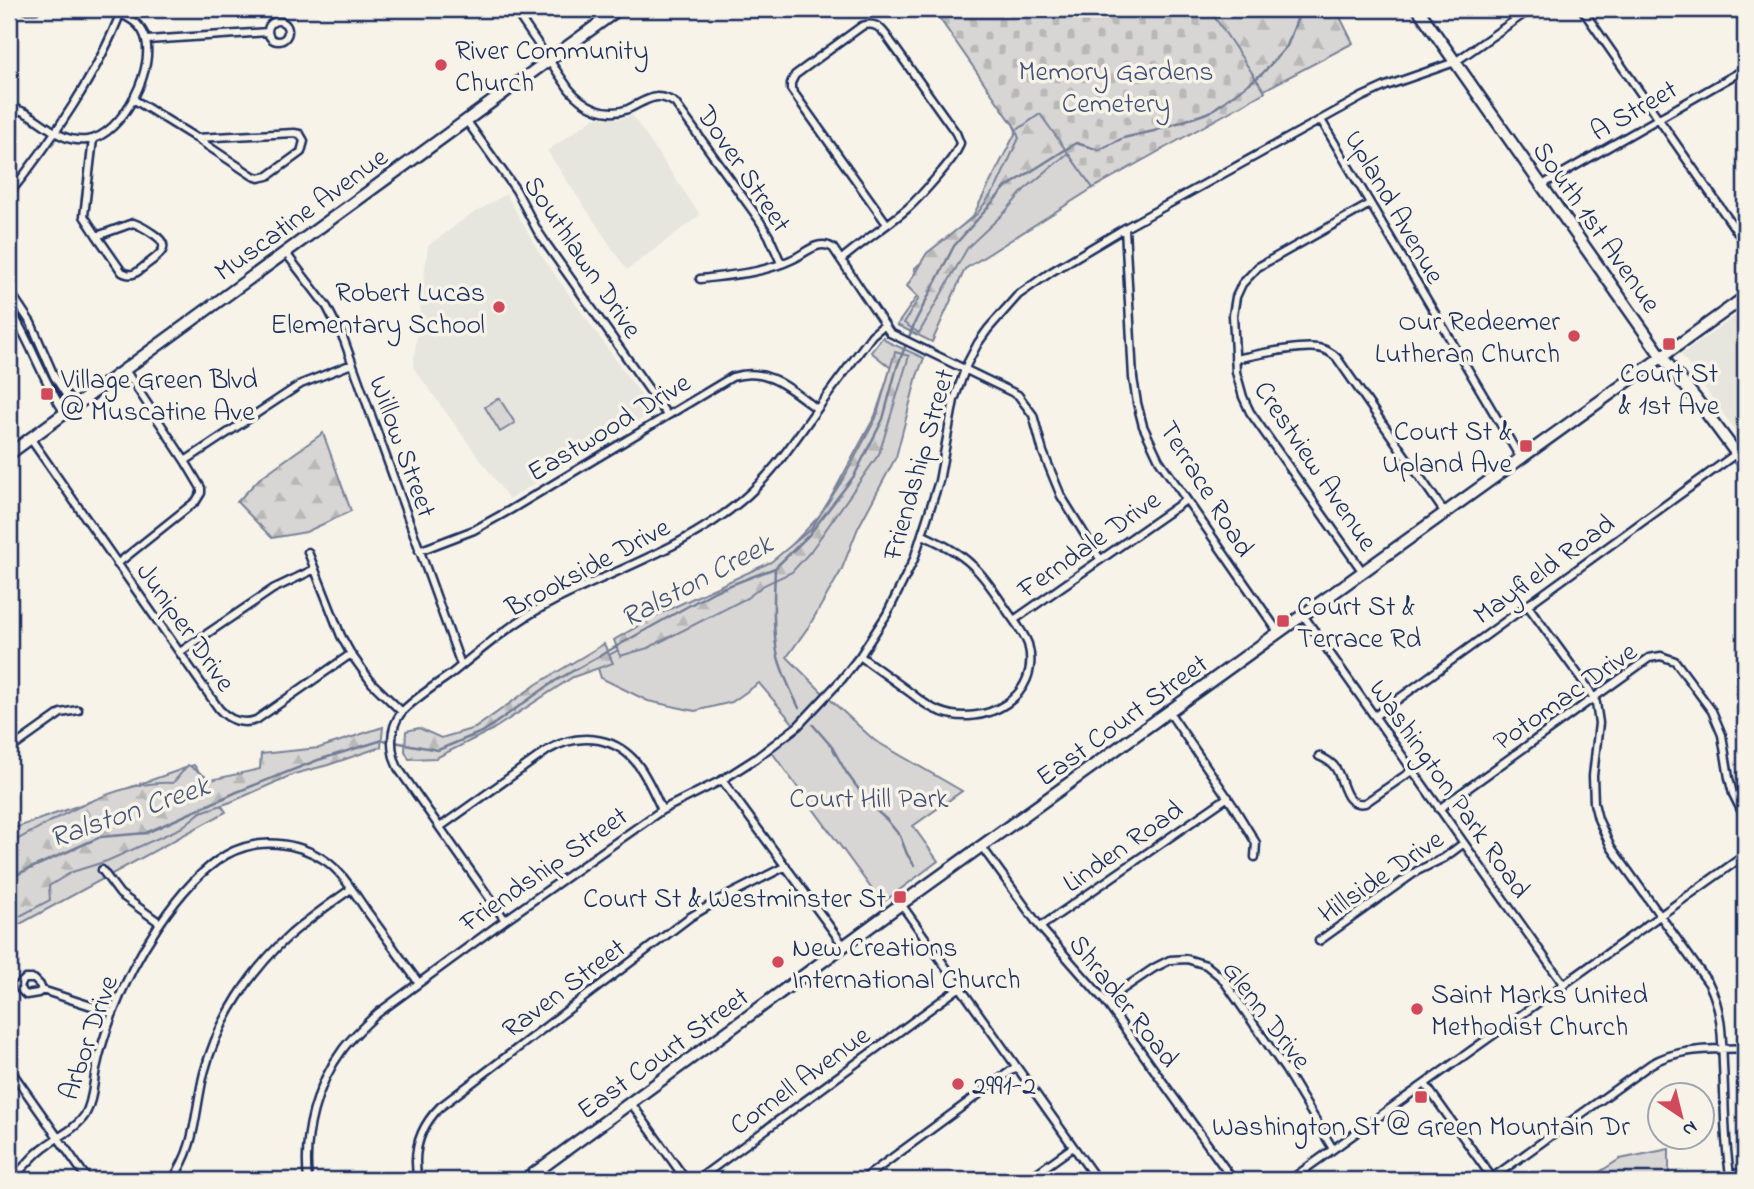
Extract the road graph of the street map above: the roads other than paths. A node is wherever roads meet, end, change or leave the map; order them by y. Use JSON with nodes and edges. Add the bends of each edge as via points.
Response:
{"nodes":[{"id":1,"x":25,"y":9,"type":"edge"},
{"id":2,"x":36,"y":9,"type":"edge"},
{"id":3,"x":108,"y":9,"type":"edge"},
{"id":4,"x":514,"y":9,"type":"edge"},
{"id":5,"x":619,"y":9,"type":"edge"},
{"id":6,"x":1418,"y":9,"type":"edge"},
{"id":7,"x":1531,"y":9,"type":"edge"},
{"id":8,"x":1582,"y":9,"type":"edge"},
{"id":9,"x":121,"y":11,"type":"edge"},
{"id":10,"x":268,"y":32,"type":"dead end"},
{"id":11,"x":147,"y":40,"type":"junction"},
{"id":12,"x":549,"y":60,"type":"junction"},
{"id":13,"x":1455,"y":62,"type":"junction"},
{"id":14,"x":1745,"y":69,"type":"edge"},
{"id":15,"x":133,"y":99,"type":"junction"},
{"id":16,"x":9,"y":108,"type":"edge"},
{"id":17,"x":1658,"y":119,"type":"junction"},
{"id":18,"x":466,"y":120,"type":"junction"},
{"id":19,"x":1321,"y":120,"type":"junction"},
{"id":20,"x":54,"y":132,"type":"junction"},
{"id":21,"x":196,"y":138,"type":"junction"},
{"id":22,"x":93,"y":139,"type":"junction"},
{"id":23,"x":1542,"y":185,"type":"junction"},
{"id":24,"x":9,"y":194,"type":"edge"},
{"id":25,"x":1370,"y":204,"type":"junction"},
{"id":26,"x":887,"y":224,"type":"junction"},
{"id":27,"x":1125,"y":228,"type":"junction"},
{"id":28,"x":97,"y":236,"type":"junction"},
{"id":29,"x":1745,"y":243,"type":"edge"},
{"id":30,"x":285,"y":251,"type":"junction"},
{"id":31,"x":842,"y":259,"type":"junction"},
{"id":32,"x":781,"y":263,"type":"junction"},
{"id":33,"x":700,"y":279,"type":"dead end"},
{"id":34,"x":9,"y":290,"type":"edge"},
{"id":35,"x":1745,"y":297,"type":"edge"},
{"id":36,"x":9,"y":308,"type":"edge"},
{"id":37,"x":884,"y":325,"type":"junction"},
{"id":38,"x":1662,"y":357,"type":"junction"},
{"id":39,"x":1235,"y":359,"type":"junction"},
{"id":40,"x":352,"y":364,"type":"junction"},
{"id":41,"x":965,"y":369,"type":"junction"},
{"id":42,"x":125,"y":370,"type":"junction"},
{"id":43,"x":817,"y":409,"type":"junction"},
{"id":44,"x":69,"y":410,"type":"junction"},
{"id":45,"x":667,"y":415,"type":"junction"},
{"id":46,"x":30,"y":438,"type":"junction"},
{"id":47,"x":1737,"y":453,"type":"junction"},
{"id":48,"x":9,"y":454,"type":"edge"},
{"id":49,"x":1521,"y":459,"type":"junction"},
{"id":50,"x":185,"y":461,"type":"junction"},
{"id":51,"x":1745,"y":465,"type":"edge"},
{"id":52,"x":1186,"y":500,"type":"junction"},
{"id":53,"x":1445,"y":513,"type":"junction"},
{"id":54,"x":923,"y":535,"type":"junction"},
{"id":55,"x":419,"y":551,"type":"junction"},
{"id":56,"x":308,"y":552,"type":"dead end"},
{"id":57,"x":1100,"y":559,"type":"junction"},
{"id":58,"x":117,"y":564,"type":"junction"},
{"id":59,"x":315,"y":569,"type":"junction"},
{"id":60,"x":1363,"y":572,"type":"junction"},
{"id":61,"x":1528,"y":606,"type":"junction"},
{"id":62,"x":1303,"y":615,"type":"junction"},
{"id":63,"x":1014,"y":620,"type":"junction"},
{"id":64,"x":1279,"y":633,"type":"junction"},
{"id":65,"x":180,"y":652,"type":"junction"},
{"id":66,"x":351,"y":654,"type":"junction"},
{"id":67,"x":860,"y":656,"type":"junction"},
{"id":68,"x":461,"y":665,"type":"junction"},
{"id":69,"x":1594,"y":698,"type":"junction"},
{"id":70,"x":78,"y":710,"type":"dead end"},
{"id":71,"x":402,"y":712,"type":"junction"},
{"id":72,"x":1169,"y":712,"type":"junction"},
{"id":73,"x":1375,"y":716,"type":"junction"},
{"id":74,"x":9,"y":750,"type":"edge"},
{"id":75,"x":1319,"y":756,"type":"dead end"},
{"id":76,"x":1413,"y":771,"type":"junction"},
{"id":77,"x":722,"y":780,"type":"junction"},
{"id":78,"x":1227,"y":797,"type":"junction"},
{"id":79,"x":1440,"y":809,"type":"junction"},
{"id":80,"x":662,"y":810,"type":"junction"},
{"id":81,"x":1745,"y":818,"type":"edge"},
{"id":82,"x":440,"y":827,"type":"junction"},
{"id":83,"x":1464,"y":843,"type":"junction"},
{"id":84,"x":982,"y":847,"type":"junction"},
{"id":85,"x":1745,"y":855,"type":"edge"},
{"id":86,"x":1255,"y":857,"type":"dead end"},
{"id":87,"x":786,"y":866,"type":"junction"},
{"id":88,"x":102,"y":870,"type":"dead end"},
{"id":89,"x":351,"y":889,"type":"junction"},
{"id":90,"x":901,"y":905,"type":"junction"},
{"id":91,"x":1660,"y":916,"type":"junction"},
{"id":92,"x":505,"y":920,"type":"junction"},
{"id":93,"x":160,"y":923,"type":"junction"},
{"id":94,"x":1040,"y":927,"type":"junction"},
{"id":95,"x":1319,"y":941,"type":"dead end"},
{"id":96,"x":844,"y":946,"type":"junction"},
{"id":97,"x":419,"y":983,"type":"junction"},
{"id":98,"x":1564,"y":985,"type":"junction"},
{"id":99,"x":960,"y":987,"type":"junction"},
{"id":100,"x":42,"y":990,"type":"dead end"},
{"id":101,"x":1105,"y":1002,"type":"junction"},
{"id":102,"x":113,"y":1013,"type":"junction"},
{"id":103,"x":1745,"y":1048,"type":"edge"},
{"id":104,"x":1722,"y":1049,"type":"junction"},
{"id":105,"x":1017,"y":1067,"type":"junction"},
{"id":106,"x":9,"y":1068,"type":"edge"},
{"id":107,"x":1425,"y":1084,"type":"junction"},
{"id":108,"x":631,"y":1103,"type":"junction"},
{"id":109,"x":58,"y":1138,"type":"junction"},
{"id":110,"x":1073,"y":1147,"type":"junction"},
{"id":111,"x":1333,"y":1149,"type":"junction"},
{"id":112,"x":1745,"y":1173,"type":"edge"},
{"id":113,"x":1730,"y":1177,"type":"edge"},
{"id":114,"x":1493,"y":1179,"type":"edge"},
{"id":115,"x":9,"y":1180,"type":"edge"},
{"id":116,"x":88,"y":1180,"type":"edge"},
{"id":117,"x":172,"y":1180,"type":"edge"},
{"id":118,"x":308,"y":1180,"type":"edge"},
{"id":119,"x":418,"y":1180,"type":"edge"},
{"id":120,"x":524,"y":1180,"type":"edge"},
{"id":121,"x":686,"y":1180,"type":"edge"},
{"id":122,"x":697,"y":1180,"type":"edge"},
{"id":123,"x":862,"y":1180,"type":"edge"},
{"id":124,"x":1027,"y":1180,"type":"edge"},
{"id":125,"x":1097,"y":1180,"type":"edge"},
{"id":126,"x":1233,"y":1180,"type":"edge"},
{"id":127,"x":1290,"y":1180,"type":"edge"}],
"edges":[{"from":1,"to":2,"type":"street"},
{"from":3,"to":9,"type":"street"},
{"from":4,"to":12,"type":"street","name":"Dover Street"},
{"from":5,"to":12,"type":"street","name":"Muscatine Avenue"},
{"from":6,"to":13,"type":"street","name":"South 1st Avenue"},
{"from":7,"to":13,"type":"street","name":"Friendship Street"},
{"from":8,"to":17,"type":"street"},
{"from":9,"to":11,"type":"street"},
{"from":9,"to":20,"type":"street"},
{"from":10,"to":11,"type":"street"},
{"from":11,"to":15,"type":"street","via":[[147,63]]},
{"from":12,"to":18,"type":"street","name":"Muscatine Avenue"},
{"from":12,"to":32,"type":"street","name":"Dover Street","via":[[574,95],[594,108],[615,112],[655,97],[675,103],[758,218]]},
{"from":13,"to":19,"type":"street","name":"Friendship Street","via":[[1386,86]]},
{"from":13,"to":23,"type":"street","name":"South 1st Avenue"},
{"from":14,"to":17,"type":"street","name":"A Street"},
{"from":15,"to":21,"type":"street"},
{"from":15,"to":22,"type":"street","via":[[113,127]]},
{"from":16,"to":20,"type":"street","via":[[26,113]]},
{"from":17,"to":23,"type":"street","name":"A Street"},
{"from":17,"to":29,"type":"street"},
{"from":18,"to":30,"type":"street","name":"Muscatine Avenue"},
{"from":18,"to":45,"type":"street","name":"Southlawn Drive"},
{"from":19,"to":25,"type":"street","name":"Upland Avenue"},
{"from":19,"to":27,"type":"street","name":"Friendship Street"},
{"from":20,"to":22,"type":"street","via":[[76,140]]},
{"from":20,"to":24,"type":"street"},
{"from":21,"to":21,"type":"street","via":[[259,178],[300,152],[304,144],[298,133]]},
{"from":22,"to":28,"type":"street","via":[[84,216]]},
{"from":23,"to":38,"type":"street","name":"South 1st Avenue"},
{"from":25,"to":39,"type":"street","name":"Crestview Avenue","via":[[1252,272],[1236,297]]},
{"from":25,"to":49,"type":"street","name":"Upland Avenue"},
{"from":26,"to":26,"type":"street","via":[[922,194],[960,143],[886,34],[869,24],[795,75],[791,89]]},
{"from":26,"to":31,"type":"street"},
{"from":27,"to":41,"type":"street","name":"Friendship Street","via":[[1018,295],[988,329]]},
{"from":27,"to":52,"type":"street","name":"Terrace Road","via":[[1137,403],[1154,452]]},
{"from":28,"to":28,"type":"street","via":[[127,274],[154,259],[164,247],[162,240],[136,223]]},
{"from":30,"to":40,"type":"street","name":"Willow Street","via":[[334,319]]},
{"from":30,"to":42,"type":"street","name":"Muscatine Avenue"},
{"from":31,"to":32,"type":"street","via":[[833,248],[819,245]]},
{"from":31,"to":37,"type":"street"},
{"from":32,"to":33,"type":"street"},
{"from":34,"to":44,"type":"street","via":[[31,323]]},
{"from":35,"to":38,"type":"street","name":"East Court Street"},
{"from":36,"to":44,"type":"street","via":[[44,377]]},
{"from":37,"to":41,"type":"street","via":[[898,337]]},
{"from":37,"to":43,"type":"street","name":"Brookside Drive"},
{"from":38,"to":47,"type":"street","name":"South 1st Avenue"},
{"from":38,"to":49,"type":"street","name":"East Court Street"},
{"from":39,"to":53,"type":"street","via":[[1311,347],[1332,353]]},
{"from":39,"to":60,"type":"street","name":"Crestview Avenue","via":[[1238,384],[1250,412]]},
{"from":40,"to":50,"type":"street","via":[[301,384]]},
{"from":40,"to":55,"type":"street","name":"Willow Street"},
{"from":41,"to":54,"type":"street","name":"Friendship Street"},
{"from":41,"to":57,"type":"street","via":[[1011,390],[1030,410],[1061,496]]},
{"from":42,"to":44,"type":"street","name":"Muscatine Avenue"},
{"from":42,"to":50,"type":"street"},
{"from":43,"to":45,"type":"street","name":"Eastwood Drive","via":[[777,380],[748,373],[722,381]]},
{"from":43,"to":68,"type":"street","name":"Brookside Drive","via":[[771,472],[725,514],[672,546],[549,603]]},
{"from":44,"to":46,"type":"street","name":"Muscatine Avenue"},
{"from":45,"to":55,"type":"street","name":"Eastwood Drive","via":[[498,517]]},
{"from":46,"to":48,"type":"street","name":"Muscatine Avenue"},
{"from":46,"to":58,"type":"street","name":"Juniper Drive"},
{"from":47,"to":51,"type":"street","name":"South 1st Avenue"},
{"from":47,"to":61,"type":"street","name":"Mayfield Road"},
{"from":49,"to":53,"type":"street","name":"East Court Street"},
{"from":50,"to":58,"type":"street","via":[[200,484],[199,497]]},
{"from":52,"to":57,"type":"street","name":"Ferndale Drive"},
{"from":52,"to":64,"type":"street","name":"Terrace Road"},
{"from":53,"to":60,"type":"street","name":"East Court Street"},
{"from":54,"to":63,"type":"street","via":[[972,565]]},
{"from":54,"to":67,"type":"street","name":"Friendship Street","via":[[905,580]]},
{"from":55,"to":68,"type":"street","name":"Willow Street"},
{"from":56,"to":59,"type":"street"},
{"from":57,"to":63,"type":"street","name":"Ferndale Drive"},
{"from":58,"to":65,"type":"street","name":"Juniper Drive"},
{"from":59,"to":65,"type":"street","via":[[267,593]]},
{"from":59,"to":66,"type":"street"},
{"from":60,"to":62,"type":"street","name":"East Court Street"},
{"from":61,"to":69,"type":"street"},
{"from":61,"to":73,"type":"street","name":"Mayfield Road"},
{"from":62,"to":64,"type":"street","name":"East Court Street"},
{"from":62,"to":73,"type":"street","name":"Washington Park Road"},
{"from":63,"to":67,"type":"street","via":[[1027,643],[1029,670],[1017,695],[988,714],[967,717],[941,712]]},
{"from":64,"to":72,"type":"street","name":"East Court Street"},
{"from":65,"to":66,"type":"street","name":"Juniper Drive","via":[[223,713],[243,722],[261,718]]},
{"from":66,"to":71,"type":"street"},
{"from":67,"to":77,"type":"street","name":"Friendship Street","via":[[798,726]]},
{"from":68,"to":71,"type":"street","name":"Brookside Drive"},
{"from":69,"to":79,"type":"street","name":"Potomac Drive"},
{"from":69,"to":81,"type":"street","name":"Potomac Drive","via":[[1649,658],[1675,661],[1717,721],[1733,794]]},
{"from":69,"to":91,"type":"street","via":[[1599,723],[1593,788],[1598,819],[1611,847]]},
{"from":70,"to":74,"type":"street","via":[[61,713]]},
{"from":71,"to":82,"type":"street","name":"Brookside Drive","via":[[393,733],[394,759]]},
{"from":72,"to":78,"type":"street"},
{"from":72,"to":84,"type":"street","name":"East Court Street"},
{"from":73,"to":76,"type":"street","name":"Washington Park Road"},
{"from":75,"to":76,"type":"street","via":[[1333,764],[1348,798],[1360,804]]},
{"from":76,"to":79,"type":"street","name":"Washington Park Road"},
{"from":77,"to":80,"type":"street","name":"Friendship Street"},
{"from":77,"to":87,"type":"street"},
{"from":78,"to":86,"type":"street","via":[[1256,843]]},
{"from":78,"to":94,"type":"street","name":"Linden Road"},
{"from":79,"to":83,"type":"street","name":"Washington Park Road"},
{"from":80,"to":82,"type":"street","via":[[628,754],[587,738],[548,750]]},
{"from":80,"to":92,"type":"street","name":"Friendship Street"},
{"from":82,"to":92,"type":"street","name":"Brookside Drive"},
{"from":83,"to":95,"type":"street","name":"Hillside Drive"},
{"from":83,"to":98,"type":"street","name":"Washington Park Road"},
{"from":84,"to":90,"type":"street","name":"East Court Street"},
{"from":84,"to":94,"type":"street","name":"Shrader Road"},
{"from":85,"to":91,"type":"street"},
{"from":87,"to":96,"type":"street"},
{"from":87,"to":119,"type":"street","name":"Raven Street","via":[[690,917],[440,1107],[418,1142]]},
{"from":88,"to":93,"type":"street","via":[[120,894]]},
{"from":89,"to":93,"type":"street","name":"Arbor Drive","via":[[325,860],[303,849],[277,843],[252,845],[214,863]]},
{"from":89,"to":97,"type":"street","name":"Arbor Drive"},
{"from":89,"to":117,"type":"street","via":[[291,934],[240,995],[213,1048],[192,1142]]},
{"from":90,"to":96,"type":"street","name":"East Court Street"},
{"from":90,"to":99,"type":"street"},
{"from":91,"to":98,"type":"street"},
{"from":91,"to":104,"type":"street","via":[[1709,984],[1721,1020]]},
{"from":92,"to":97,"type":"street","name":"Friendship Street"},
{"from":93,"to":102,"type":"street","name":"Arbor Drive"},
{"from":94,"to":101,"type":"street","name":"Shrader Road"},
{"from":96,"to":108,"type":"street","name":"East Court Street"},
{"from":97,"to":118,"type":"street","name":"Friendship Street","via":[[364,1026],[332,1066],[312,1119]]},
{"from":98,"to":107,"type":"street"},
{"from":99,"to":105,"type":"street"},
{"from":99,"to":122,"type":"street","name":"Cornell Avenue"},
{"from":100,"to":102,"type":"street"},
{"from":101,"to":111,"type":"street","name":"Glenn Drive","via":[[1170,960],[1198,961],[1215,970],[1286,1069]]},
{"from":101,"to":126,"type":"street","name":"Shrader Road"},
{"from":102,"to":109,"type":"street","name":"Arbor Drive","via":[[89,1107]]},
{"from":103,"to":104,"type":"street"},
{"from":104,"to":113,"type":"street"},
{"from":104,"to":114,"type":"street","via":[[1684,1051],[1651,1064]]},
{"from":105,"to":110,"type":"street"},
{"from":105,"to":123,"type":"street"},
{"from":106,"to":109,"type":"street"},
{"from":107,"to":111,"type":"street"},
{"from":107,"to":114,"type":"street"},
{"from":108,"to":120,"type":"street","name":"East Court Street"},
{"from":108,"to":121,"type":"street"},
{"from":109,"to":115,"type":"street","name":"Arbor Drive"},
{"from":109,"to":116,"type":"street"},
{"from":110,"to":124,"type":"street"},
{"from":110,"to":125,"type":"street"},
{"from":111,"to":127,"type":"street"},
{"from":112,"to":113,"type":"street"}]}
